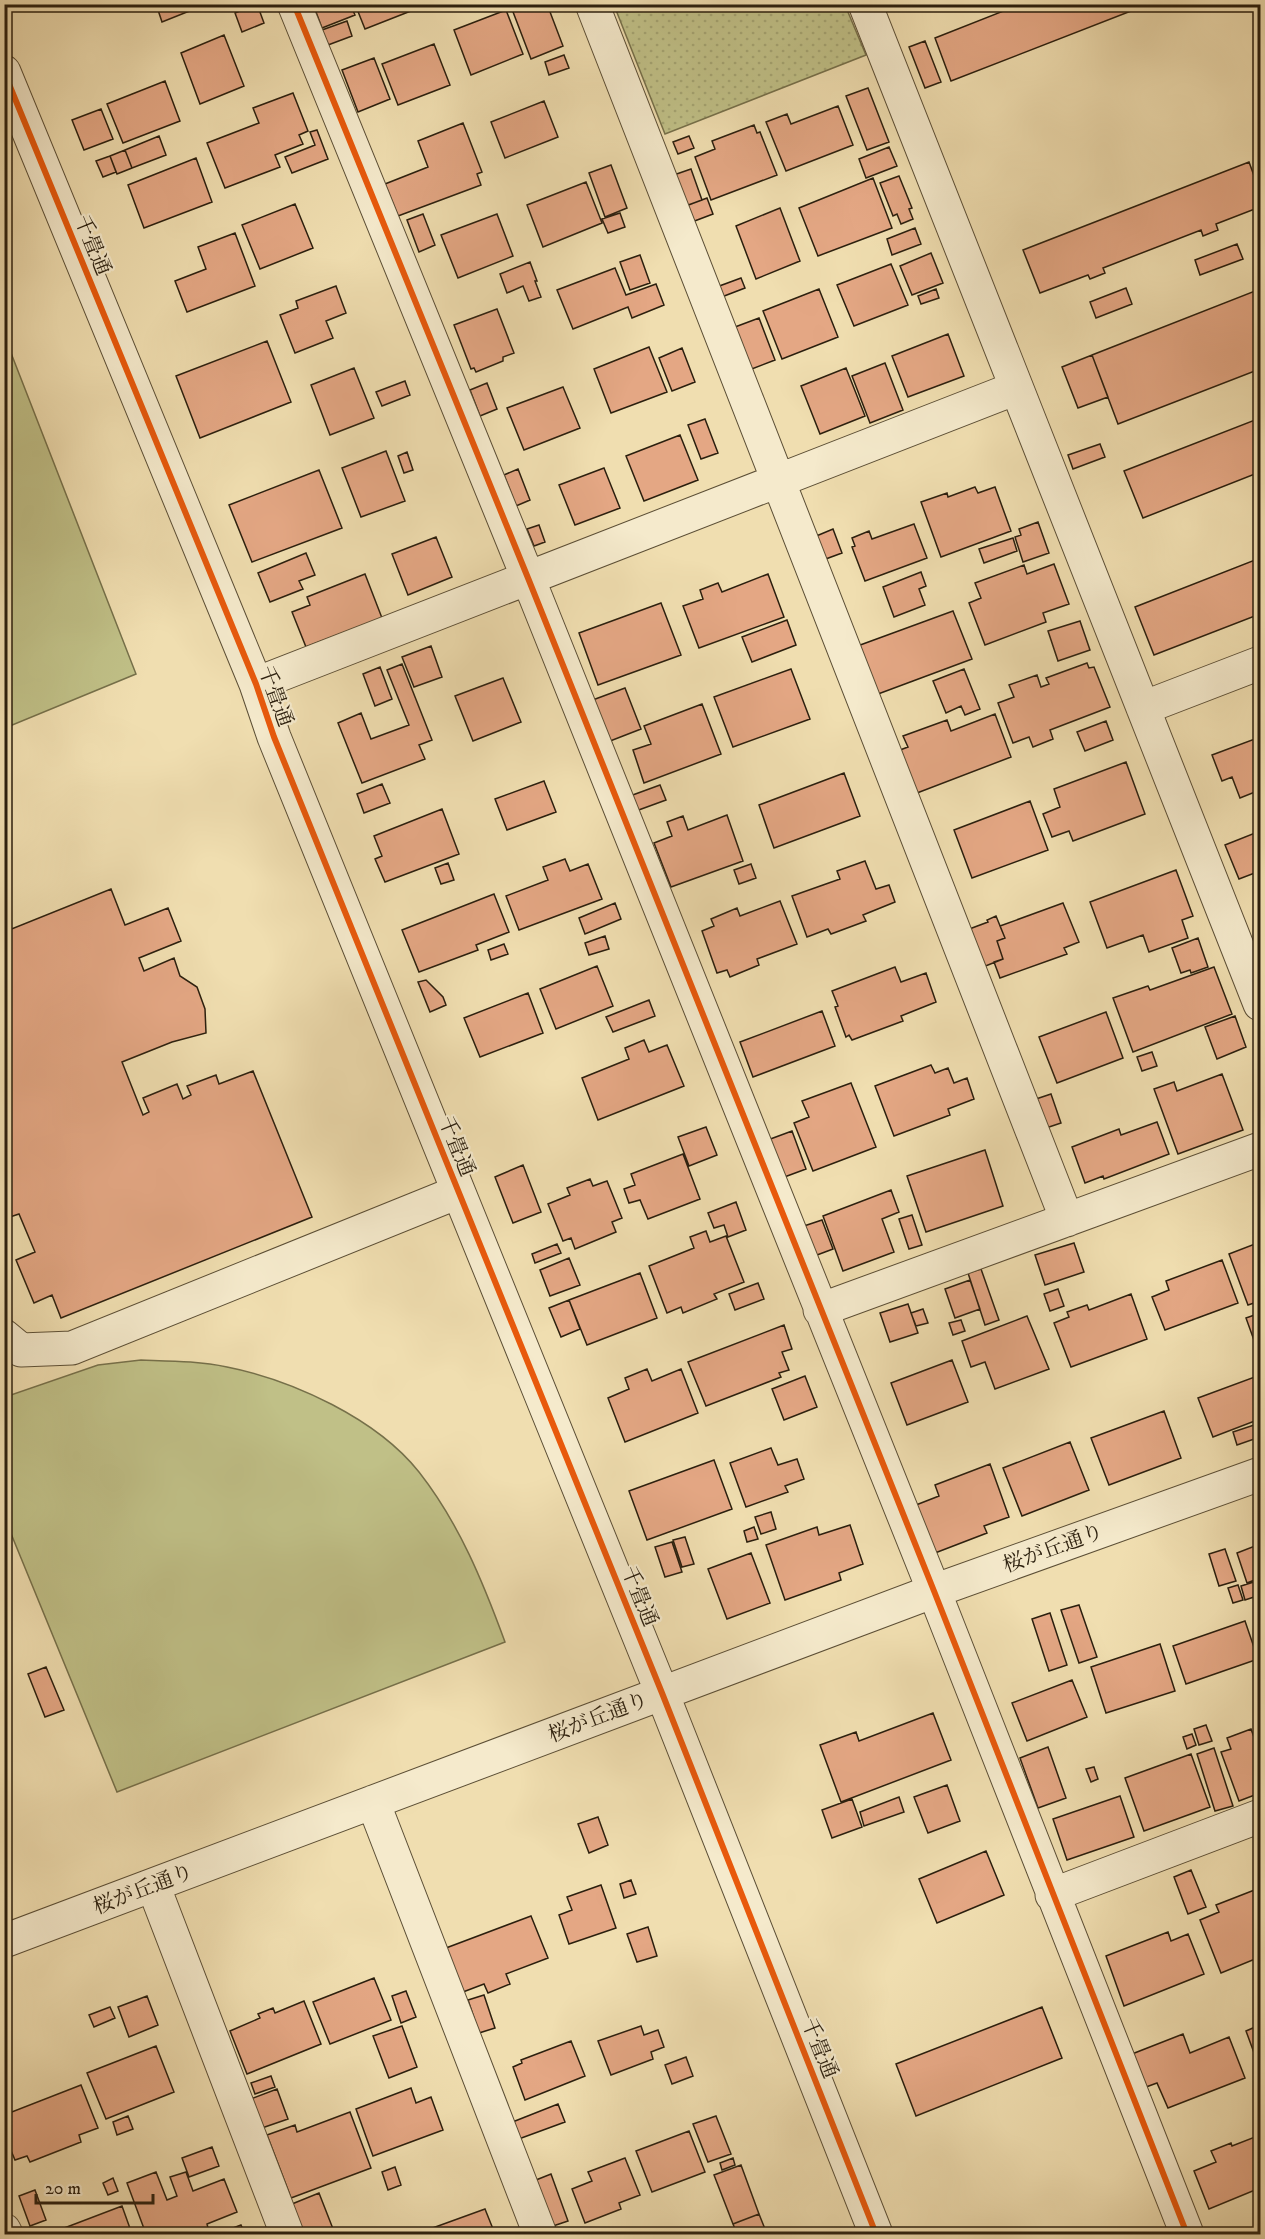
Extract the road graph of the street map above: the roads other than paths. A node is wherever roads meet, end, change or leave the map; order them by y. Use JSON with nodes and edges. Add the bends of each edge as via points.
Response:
{"nodes":[{"id":1,"x":294,"y":4,"type":"edge"},
{"id":2,"x":592,"y":4,"type":"edge"},
{"id":3,"x":865,"y":4,"type":"edge"},
{"id":4,"x":4,"y":72,"type":"edge"},
{"id":5,"x":1017,"y":388,"type":"junction"},
{"id":6,"x":778,"y":481,"type":"junction"},
{"id":7,"x":528,"y":578,"type":"junction"},
{"id":8,"x":1260,"y":663,"type":"edge"},
{"id":9,"x":256,"y":684,"type":"junction"},
{"id":10,"x":1143,"y":708,"type":"junction"},
{"id":11,"x":1260,"y":1004,"type":"edge"},
{"id":12,"x":1260,"y":1149,"type":"edge"},
{"id":13,"x":458,"y":1192,"type":"junction"},
{"id":14,"x":1067,"y":1220,"type":"junction"},
{"id":15,"x":820,"y":1310,"type":"junction"},
{"id":16,"x":4,"y":1336,"type":"edge"},
{"id":17,"x":1260,"y":1474,"type":"edge"},
{"id":18,"x":934,"y":1591,"type":"junction"},
{"id":19,"x":662,"y":1693,"type":"junction"},
{"id":20,"x":373,"y":1802,"type":"junction"},
{"id":21,"x":1260,"y":1816,"type":"edge"},
{"id":22,"x":153,"y":1885,"type":"junction"},
{"id":23,"x":1052,"y":1895,"type":"junction"},
{"id":24,"x":4,"y":1941,"type":"edge"},
{"id":25,"x":4,"y":2230,"type":"edge"},
{"id":26,"x":6,"y":2235,"type":"edge"},
{"id":27,"x":287,"y":2235,"type":"edge"},
{"id":28,"x":540,"y":2235,"type":"edge"},
{"id":29,"x":876,"y":2235,"type":"edge"},
{"id":30,"x":1187,"y":2235,"type":"edge"}],
"edges":[{"from":1,"to":7,"type":"street"},
{"from":2,"to":6,"type":"street"},
{"from":3,"to":5,"type":"street"},
{"from":4,"to":9,"type":"street","name":"千畳通"},
{"from":5,"to":6,"type":"street"},
{"from":5,"to":10,"type":"street"},
{"from":6,"to":7,"type":"street"},
{"from":6,"to":14,"type":"street"},
{"from":7,"to":9,"type":"street"},
{"from":7,"to":15,"type":"street"},
{"from":8,"to":10,"type":"street"},
{"from":9,"to":13,"type":"street","name":"千畳通"},
{"from":10,"to":11,"type":"street"},
{"from":12,"to":14,"type":"street"},
{"from":13,"to":16,"type":"street","via":[[72,1348],[21,1350]]},
{"from":13,"to":19,"type":"street","name":"千畳通"},
{"from":14,"to":15,"type":"street"},
{"from":15,"to":18,"type":"street"},
{"from":17,"to":18,"type":"street","name":"桜が丘通り"},
{"from":18,"to":19,"type":"street","name":"桜が丘通り"},
{"from":18,"to":23,"type":"street"},
{"from":19,"to":20,"type":"street","name":"桜が丘通り"},
{"from":19,"to":29,"type":"street","name":"千畳通"},
{"from":20,"to":22,"type":"street","name":"桜が丘通り"},
{"from":20,"to":28,"type":"street"},
{"from":21,"to":23,"type":"street"},
{"from":22,"to":24,"type":"street","name":"桜が丘通り"},
{"from":22,"to":27,"type":"street"},
{"from":23,"to":30,"type":"street"},
{"from":25,"to":26,"type":"street"}]}
